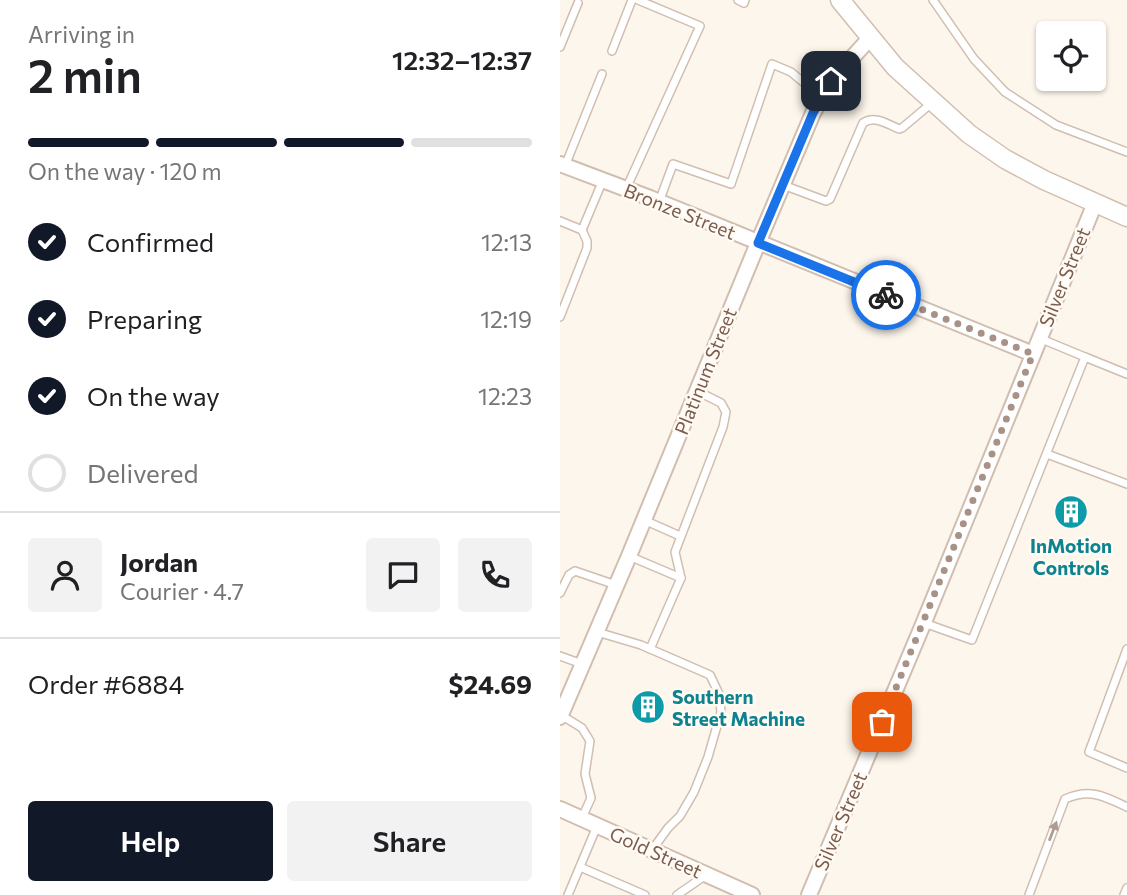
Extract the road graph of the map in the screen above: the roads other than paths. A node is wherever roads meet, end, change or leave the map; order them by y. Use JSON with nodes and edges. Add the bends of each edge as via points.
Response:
{"nodes":[{"id":1,"x":632,"y":0,"type":"edge"},
{"id":2,"x":638,"y":0,"type":"edge"},
{"id":3,"x":738,"y":0,"type":"edge"},
{"id":4,"x":745,"y":0,"type":"edge"},
{"id":5,"x":840,"y":0,"type":"edge"},
{"id":6,"x":933,"y":0,"type":"edge"},
{"id":7,"x":576,"y":1,"type":"edge"},
{"id":8,"x":871,"y":37,"type":"junction"},
{"id":9,"x":560,"y":47,"type":"edge"},
{"id":10,"x":612,"y":51,"type":"dead end"},
{"id":11,"x":602,"y":74,"type":"dead end"},
{"id":12,"x":821,"y":97,"type":"junction"},
{"id":13,"x":934,"y":102,"type":"junction"},
{"id":14,"x":1127,"y":152,"type":"edge"},
{"id":15,"x":562,"y":165,"type":"edge"},
{"id":16,"x":603,"y":180,"type":"junction"},
{"id":17,"x":782,"y":185,"type":"junction"},
{"id":18,"x":626,"y":189,"type":"junction"},
{"id":19,"x":659,"y":202,"type":"junction"},
{"id":20,"x":1095,"y":203,"type":"junction"},
{"id":21,"x":1127,"y":217,"type":"edge"},
{"id":22,"x":560,"y":221,"type":"edge"},
{"id":23,"x":582,"y":230,"type":"junction"},
{"id":24,"x":758,"y":243,"type":"junction"},
{"id":25,"x":560,"y":317,"type":"edge"},
{"id":26,"x":1039,"y":338,"type":"junction"},
{"id":27,"x":1033,"y":354,"type":"junction"},
{"id":28,"x":1085,"y":357,"type":"junction"},
{"id":29,"x":1127,"y":374,"type":"edge"},
{"id":30,"x":697,"y":391,"type":"junction"},
{"id":31,"x":1047,"y":454,"type":"junction"},
{"id":32,"x":1127,"y":484,"type":"edge"},
{"id":33,"x":644,"y":520,"type":"junction"},
{"id":34,"x":680,"y":536,"type":"junction"},
{"id":35,"x":629,"y":555,"type":"junction"},
{"id":36,"x":681,"y":578,"type":"junction"},
{"id":37,"x":616,"y":585,"type":"junction"},
{"id":38,"x":560,"y":593,"type":"edge"},
{"id":39,"x":924,"y":622,"type":"junction"},
{"id":40,"x":596,"y":632,"type":"junction"},
{"id":41,"x":650,"y":649,"type":"junction"},
{"id":42,"x":1127,"y":649,"type":"edge"},
{"id":43,"x":560,"y":656,"type":"edge"},
{"id":44,"x":582,"y":664,"type":"junction"},
{"id":45,"x":560,"y":716,"type":"edge"},
{"id":46,"x":1127,"y":768,"type":"edge"},
{"id":47,"x":1127,"y":807,"type":"edge"},
{"id":48,"x":560,"y":809,"type":"edge"},
{"id":49,"x":582,"y":819,"type":"junction"},
{"id":50,"x":598,"y":826,"type":"junction"},
{"id":51,"x":652,"y":850,"type":"junction"},
{"id":52,"x":580,"y":867,"type":"junction"},
{"id":53,"x":706,"y":874,"type":"junction"},
{"id":54,"x":1127,"y":888,"type":"edge"},
{"id":55,"x":568,"y":895,"type":"edge"},
{"id":56,"x":645,"y":895,"type":"edge"},
{"id":57,"x":677,"y":895,"type":"edge"},
{"id":58,"x":752,"y":895,"type":"edge"},
{"id":59,"x":809,"y":895,"type":"edge"},
{"id":60,"x":1029,"y":895,"type":"edge"},
{"id":61,"x":1124,"y":895,"type":"edge"}],
"edges":[{"from":1,"to":10,"type":"lane"},
{"from":2,"to":18,"type":"lane","via":[[700,26]]},
{"from":3,"to":4,"type":"lane"},
{"from":5,"to":8,"type":"street"},
{"from":6,"to":14,"type":"lane","via":[[974,59],[1005,92],[1056,125]]},
{"from":7,"to":9,"type":"lane"},
{"from":8,"to":12,"type":"street","name":"Platinum Street"},
{"from":8,"to":13,"type":"street","via":[[895,67]]},
{"from":11,"to":15,"type":"lane"},
{"from":12,"to":17,"type":"street","name":"Platinum Street"},
{"from":12,"to":19,"type":"lane","via":[[791,72],[772,64],[731,184],[673,164]]},
{"from":13,"to":17,"type":"lane","via":[[899,129],[875,119],[863,123],[830,199]]},
{"from":13,"to":20,"type":"street","via":[[1005,159]]},
{"from":15,"to":16,"type":"street","name":"Bronze Street"},
{"from":16,"to":18,"type":"street","name":"Bronze Street"},
{"from":16,"to":23,"type":"lane"},
{"from":17,"to":24,"type":"street","name":"Platinum Street"},
{"from":18,"to":19,"type":"street","name":"Bronze Street"},
{"from":19,"to":24,"type":"street","name":"Bronze Street"},
{"from":20,"to":21,"type":"street"},
{"from":20,"to":26,"type":"street","name":"Silver Street"},
{"from":22,"to":23,"type":"lane"},
{"from":23,"to":25,"type":"lane","via":[[587,248]]},
{"from":24,"to":27,"type":"street","name":"Bronze Street"},
{"from":24,"to":30,"type":"street","name":"Platinum Street"},
{"from":26,"to":27,"type":"street","name":"Silver Street"},
{"from":26,"to":28,"type":"lane"},
{"from":27,"to":39,"type":"street","name":"Silver Street"},
{"from":28,"to":29,"type":"lane"},
{"from":28,"to":31,"type":"lane"},
{"from":30,"to":33,"type":"street","name":"Platinum Street"},
{"from":30,"to":34,"type":"lane","via":[[720,403],[726,412]]},
{"from":31,"to":32,"type":"lane"},
{"from":31,"to":39,"type":"lane","via":[[972,640]]},
{"from":33,"to":34,"type":"lane"},
{"from":33,"to":35,"type":"street","name":"Platinum Street"},
{"from":34,"to":36,"type":"lane","via":[[675,552]]},
{"from":35,"to":36,"type":"lane"},
{"from":35,"to":37,"type":"street","name":"Platinum Street"},
{"from":36,"to":41,"type":"lane"},
{"from":37,"to":38,"type":"lane","via":[[575,571]]},
{"from":37,"to":40,"type":"street","name":"Platinum Street"},
{"from":39,"to":59,"type":"street","name":"Silver Street"},
{"from":40,"to":41,"type":"lane"},
{"from":40,"to":44,"type":"street","name":"Platinum Street"},
{"from":41,"to":51,"type":"lane","via":[[709,675],[719,694],[721,712],[694,792]]},
{"from":42,"to":46,"type":"lane","via":[[1089,752]]},
{"from":43,"to":44,"type":"lane"},
{"from":44,"to":45,"type":"street","name":"Platinum Street"},
{"from":45,"to":49,"type":"lane","via":[[582,727],[590,741],[585,774],[591,797]]},
{"from":60,"to":47,"type":"lane","one_way":true,"via":[[1065,799],[1091,794]]},
{"from":48,"to":49,"type":"street","name":"Gold Street"},
{"from":49,"to":50,"type":"street","name":"Gold Street"},
{"from":50,"to":51,"type":"street","name":"Gold Street"},
{"from":50,"to":52,"type":"lane"},
{"from":51,"to":53,"type":"street","name":"Gold Street"},
{"from":52,"to":55,"type":"lane"},
{"from":52,"to":56,"type":"lane"},
{"from":53,"to":57,"type":"lane"},
{"from":53,"to":58,"type":"street","name":"Gold Street"},
{"from":54,"to":61,"type":"lane"}]}
